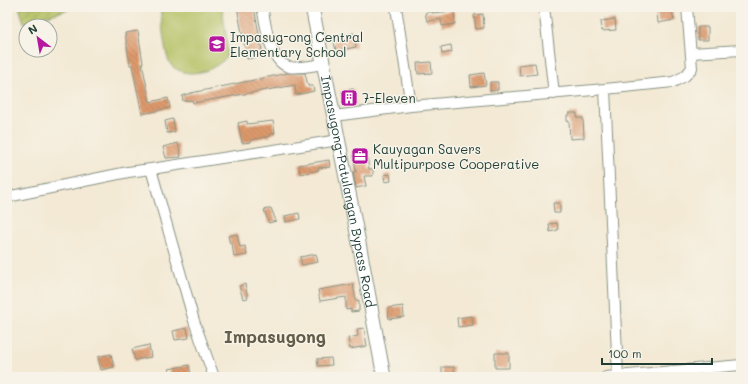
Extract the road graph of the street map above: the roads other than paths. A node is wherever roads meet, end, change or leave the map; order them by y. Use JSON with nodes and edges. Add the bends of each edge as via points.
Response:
{"nodes":[{"id":1,"x":262,"y":7,"type":"edge"},
{"id":2,"x":312,"y":7,"type":"edge"},
{"id":3,"x":396,"y":7,"type":"edge"},
{"id":4,"x":544,"y":7,"type":"edge"},
{"id":5,"x":687,"y":7,"type":"edge"},
{"id":6,"x":741,"y":50,"type":"edge"},
{"id":7,"x":691,"y":53,"type":"junction"},
{"id":8,"x":324,"y":64,"type":"junction"},
{"id":9,"x":605,"y":90,"type":"junction"},
{"id":10,"x":554,"y":94,"type":"junction"},
{"id":11,"x":410,"y":106,"type":"junction"},
{"id":12,"x":334,"y":116,"type":"junction"},
{"id":13,"x":339,"y":140,"type":"junction"},
{"id":14,"x":151,"y":169,"type":"junction"},
{"id":15,"x":7,"y":197,"type":"edge"},
{"id":16,"x":741,"y":365,"type":"edge"},
{"id":17,"x":618,"y":376,"type":"edge"},
{"id":18,"x":214,"y":377,"type":"edge"},
{"id":19,"x":384,"y":377,"type":"edge"},
{"id":20,"x":606,"y":377,"type":"edge"}],
"edges":[{"from":1,"to":8,"type":"street","via":[[271,45],[279,61],[294,68]]},
{"from":2,"to":8,"type":"main road","name":"Impasugong-Patulangan Bypass Road"},
{"from":3,"to":11,"type":"street"},
{"from":4,"to":10,"type":"street"},
{"from":5,"to":7,"type":"street"},
{"from":6,"to":7,"type":"street"},
{"from":7,"to":9,"type":"street","via":[[692,68],[685,76],[673,82]]},
{"from":8,"to":12,"type":"main road","name":"Impasugong-Patulangan Bypass Road"},
{"from":9,"to":10,"type":"street"},
{"from":9,"to":17,"type":"street"},
{"from":10,"to":11,"type":"street"},
{"from":11,"to":12,"type":"street"},
{"from":12,"to":13,"type":"main road","name":"Impasugong-Patulangan Bypass Road"},
{"from":13,"to":14,"type":"street"},
{"from":13,"to":19,"type":"main road","name":"Impasugong-Patulangan Bypass Road"},
{"from":14,"to":15,"type":"street"},
{"from":14,"to":18,"type":"street","via":[[194,321]]},
{"from":16,"to":17,"type":"street"},
{"from":17,"to":20,"type":"street"}]}
